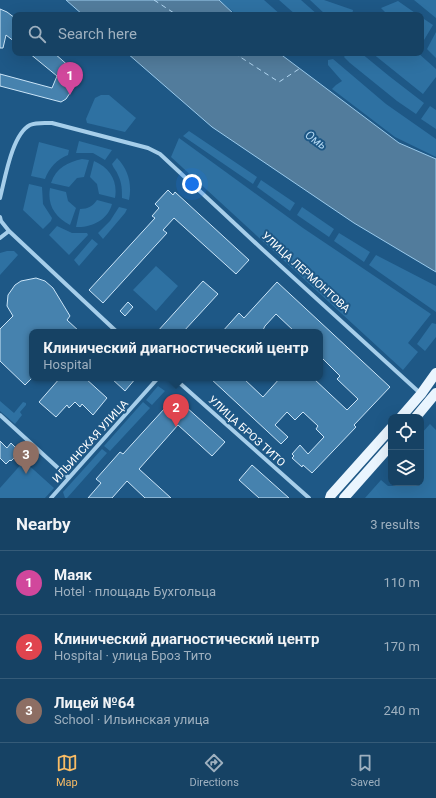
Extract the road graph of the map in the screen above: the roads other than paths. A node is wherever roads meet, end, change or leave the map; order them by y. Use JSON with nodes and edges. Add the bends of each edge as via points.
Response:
{"nodes":[{"id":1,"x":0,"y":198,"type":"edge"},
{"id":2,"x":0,"y":217,"type":"edge"},
{"id":3,"x":9,"y":232,"type":"junction"},
{"id":4,"x":0,"y":238,"type":"edge"},
{"id":5,"x":114,"y":329,"type":"edge"},
{"id":6,"x":436,"y":373,"type":"edge"},
{"id":7,"x":155,"y":381,"type":"edge"},
{"id":8,"x":177,"y":381,"type":"edge"},
{"id":9,"x":421,"y":394,"type":"junction"},
{"id":10,"x":434,"y":400,"type":"edge"},
{"id":11,"x":404,"y":414,"type":"edge"},
{"id":12,"x":419,"y":414,"type":"edge"},
{"id":13,"x":0,"y":415,"type":"edge"},
{"id":14,"x":388,"y":431,"type":"edge"},
{"id":15,"x":388,"y":448,"type":"edge"},
{"id":16,"x":69,"y":478,"type":"junction"},
{"id":17,"x":51,"y":498,"type":"edge"},
{"id":18,"x":309,"y":498,"type":"edge"},
{"id":19,"x":330,"y":498,"type":"edge"},
{"id":20,"x":344,"y":498,"type":"edge"}],
"edges":[{"from":1,"to":9,"type":"street","name":"УЛИЦА ЛЕРМОНТОВА","via":[[14,144],[29,125],[38,122],[52,123],[138,145],[160,154]]},
{"from":2,"to":3,"type":"street"},
{"from":3,"to":4,"type":"street"},
{"from":3,"to":5,"type":"street"},
{"from":6,"to":9,"type":"main road"},
{"from":7,"to":16,"type":"street","name":"ИЛЬИНСКАЯ УЛИЦА"},
{"from":8,"to":18,"type":"street","name":"УЛИЦА БРОЗ ТИТО"},
{"from":9,"to":10,"type":"main road","name":"УЛИЦА ЛЕРМОНТОВА"},
{"from":9,"to":11,"type":"main road"},
{"from":10,"to":12,"type":"main road"},
{"from":13,"to":16,"type":"street"},
{"from":14,"to":19,"type":"main road"},
{"from":15,"to":20,"type":"main road"},
{"from":16,"to":17,"type":"street","name":"ИЛЬИНСКАЯ УЛИЦА"}]}
